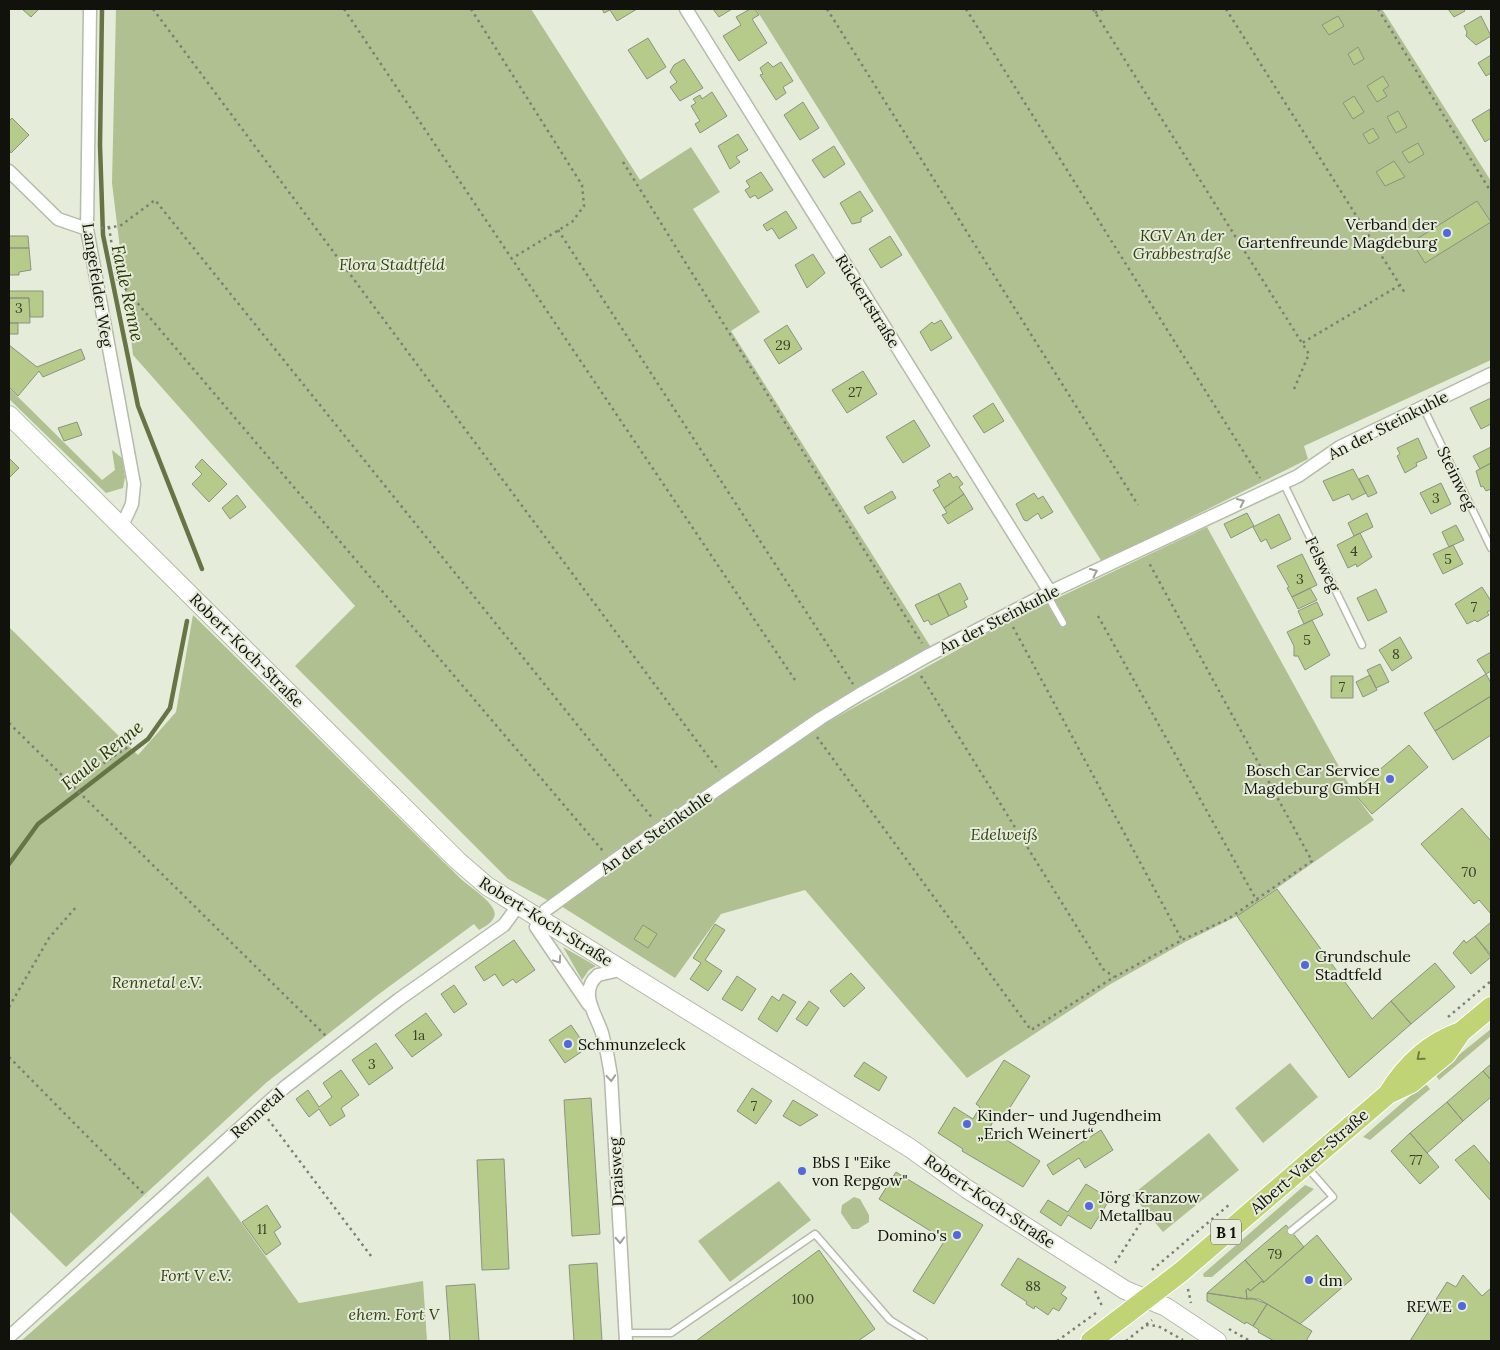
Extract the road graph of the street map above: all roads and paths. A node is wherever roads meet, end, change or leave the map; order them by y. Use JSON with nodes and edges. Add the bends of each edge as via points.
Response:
{"nodes":[{"id":1,"x":90,"y":9,"type":"edge"},
{"id":2,"x":153,"y":9,"type":"edge"},
{"id":3,"x":344,"y":9,"type":"edge"},
{"id":4,"x":471,"y":9,"type":"edge"},
{"id":5,"x":686,"y":9,"type":"edge"},
{"id":6,"x":827,"y":9,"type":"edge"},
{"id":7,"x":966,"y":9,"type":"edge"},
{"id":8,"x":1092,"y":9,"type":"edge"},
{"id":9,"x":1103,"y":9,"type":"edge"},
{"id":10,"x":1226,"y":9,"type":"edge"},
{"id":11,"x":1378,"y":9,"type":"edge"},
{"id":12,"x":1096,"y":14,"type":"junction"},
{"id":13,"x":623,"y":162,"type":"dead end"},
{"id":14,"x":9,"y":171,"type":"edge"},
{"id":15,"x":1491,"y":192,"type":"edge"},
{"id":16,"x":87,"y":229,"type":"junction"},
{"id":17,"x":558,"y":230,"type":"junction"},
{"id":18,"x":511,"y":259,"type":"junction"},
{"id":19,"x":1400,"y":285,"type":"junction"},
{"id":20,"x":1405,"y":293,"type":"dead end"},
{"id":21,"x":1302,"y":343,"type":"junction"},
{"id":22,"x":1491,"y":374,"type":"edge"},
{"id":23,"x":1294,"y":389,"type":"dead end"},
{"id":24,"x":1423,"y":407,"type":"junction"},
{"id":25,"x":9,"y":415,"type":"edge"},
{"id":26,"x":1283,"y":482,"type":"junction"},
{"id":27,"x":1267,"y":490,"type":"junction"},
{"id":28,"x":1138,"y":505,"type":"dead end"},
{"id":29,"x":122,"y":526,"type":"junction"},
{"id":30,"x":1491,"y":548,"type":"edge"},
{"id":31,"x":1145,"y":556,"type":"dead end"},
{"id":32,"x":1050,"y":592,"type":"junction"},
{"id":33,"x":1098,"y":616,"type":"dead end"},
{"id":34,"x":1010,"y":621,"type":"dead end"},
{"id":35,"x":1063,"y":623,"type":"dead end"},
{"id":36,"x":1362,"y":645,"type":"dead end"},
{"id":37,"x":929,"y":655,"type":"junction"},
{"id":38,"x":918,"y":671,"type":"dead end"},
{"id":39,"x":797,"y":683,"type":"dead end"},
{"id":40,"x":860,"y":694,"type":"junction"},
{"id":41,"x":9,"y":723,"type":"edge"},
{"id":42,"x":812,"y":731,"type":"dead end"},
{"id":43,"x":136,"y":735,"type":"dead end"},
{"id":44,"x":728,"y":782,"type":"junction"},
{"id":45,"x":73,"y":786,"type":"junction"},
{"id":46,"x":661,"y":829,"type":"junction"},
{"id":47,"x":612,"y":862,"type":"junction"},
{"id":48,"x":1257,"y":901,"type":"junction"},
{"id":49,"x":77,"y":906,"type":"dead end"},
{"id":50,"x":518,"y":906,"type":"junction"},
{"id":51,"x":540,"y":919,"type":"junction"},
{"id":52,"x":1182,"y":940,"type":"junction"},
{"id":53,"x":624,"y":969,"type":"junction"},
{"id":54,"x":1114,"y":977,"type":"junction"},
{"id":55,"x":589,"y":1005,"type":"junction"},
{"id":56,"x":9,"y":1007,"type":"edge"},
{"id":57,"x":1491,"y":1007,"type":"edge"},
{"id":58,"x":325,"y":1034,"type":"dead end"},
{"id":59,"x":9,"y":1057,"type":"edge"},
{"id":60,"x":268,"y":1120,"type":"dead end"},
{"id":61,"x":1305,"y":1164,"type":"junction"},
{"id":62,"x":144,"y":1194,"type":"dead end"},
{"id":63,"x":1147,"y":1213,"type":"dead end"},
{"id":64,"x":1291,"y":1231,"type":"dead end"},
{"id":65,"x":371,"y":1256,"type":"dead end"},
{"id":66,"x":1116,"y":1263,"type":"dead end"},
{"id":67,"x":1189,"y":1282,"type":"dead end"},
{"id":68,"x":1146,"y":1300,"type":"junction"},
{"id":69,"x":1106,"y":1306,"type":"dead end"},
{"id":70,"x":1192,"y":1307,"type":"dead end"},
{"id":71,"x":9,"y":1337,"type":"edge"},
{"id":72,"x":626,"y":1337,"type":"edge"},
{"id":73,"x":924,"y":1341,"type":"edge"},
{"id":74,"x":1057,"y":1341,"type":"edge"},
{"id":75,"x":1091,"y":1341,"type":"edge"},
{"id":76,"x":1127,"y":1341,"type":"edge"},
{"id":77,"x":1186,"y":1341,"type":"edge"},
{"id":78,"x":1217,"y":1341,"type":"edge"}],
"edges":[{"from":1,"to":16,"type":"street","name":"Langefelder Weg"},
{"from":2,"to":44,"type":"path"},
{"from":3,"to":18,"type":"path"},
{"from":4,"to":17,"type":"path","via":[[582,184],[584,206],[572,222]]},
{"from":5,"to":32,"type":"street","name":"Rückertstraße"},
{"from":6,"to":28,"type":"path"},
{"from":7,"to":27,"type":"path"},
{"from":8,"to":12,"type":"path"},
{"from":9,"to":12,"type":"path"},
{"from":10,"to":19,"type":"path"},
{"from":11,"to":15,"type":"path"},
{"from":12,"to":21,"type":"path"},
{"from":13,"to":37,"type":"path"},
{"from":14,"to":16,"type":"street","via":[[58,218]]},
{"from":16,"to":29,"type":"street","name":"Langefelder Weg","via":[[134,484],[132,504]]},
{"from":17,"to":18,"type":"path"},
{"from":17,"to":40,"type":"path"},
{"from":18,"to":39,"type":"path"},
{"from":19,"to":20,"type":"path"},
{"from":19,"to":21,"type":"path"},
{"from":21,"to":23,"type":"path","via":[[1309,354]]},
{"from":22,"to":24,"type":"street","name":"An der Steinkuhle"},
{"from":24,"to":26,"type":"street","name":"An der Steinkuhle","via":[[1340,447],[1298,476]]},
{"from":24,"to":30,"type":"lane","name":"Steinweg"},
{"from":25,"to":29,"type":"street","name":"Robert-Koch-Straße"},
{"from":26,"to":27,"type":"street","name":"An der Steinkuhle"},
{"from":26,"to":36,"type":"lane","name":"Felsweg"},
{"from":32,"to":27,"type":"street","name":"An der Steinkuhle","one_way":true},
{"from":29,"to":50,"type":"street","name":"Robert-Koch-Straße","via":[[469,871]]},
{"from":31,"to":48,"type":"path","via":[[1312,861]]},
{"from":32,"to":35,"type":"lane","via":[[1050,600]]},
{"from":32,"to":37,"type":"street","name":"An der Steinkuhle"},
{"from":33,"to":48,"type":"path"},
{"from":34,"to":52,"type":"path"},
{"from":37,"to":40,"type":"street","name":"An der Steinkuhle"},
{"from":38,"to":54,"type":"path","via":[[1103,969]]},
{"from":40,"to":44,"type":"street","name":"An der Steinkuhle"},
{"from":41,"to":45,"type":"path"},
{"from":42,"to":54,"type":"path","via":[[1031,1030]]},
{"from":43,"to":45,"type":"path","via":[[128,747]]},
{"from":44,"to":46,"type":"street","name":"An der Steinkuhle"},
{"from":45,"to":58,"type":"path"},
{"from":46,"to":47,"type":"street","name":"An der Steinkuhle"},
{"from":46,"to":47,"type":"path","via":[[155,200],[120,226],[108,227],[117,278]]},
{"from":47,"to":51,"type":"street","name":"An der Steinkuhle","via":[[546,910]]},
{"from":48,"to":52,"type":"path","via":[[1228,919]]},
{"from":49,"to":56,"type":"path","via":[[49,938]]},
{"from":50,"to":51,"type":"street","name":"Robert-Koch-Straße"},
{"from":50,"to":71,"type":"street","name":"Rennetal","via":[[504,925],[398,1000],[285,1087]]},
{"from":51,"to":53,"type":"street","name":"Robert-Koch-Straße"},
{"from":51,"to":55,"type":"street","name":"Draisweg","one_way":true,"via":[[536,927]]},
{"from":52,"to":54,"type":"path"},
{"from":53,"to":55,"type":"street","via":[[603,972],[595,977],[589,992]]},
{"from":53,"to":68,"type":"street","name":"Robert-Koch-Straße","via":[[910,1148],[967,1189],[1120,1287]]},
{"from":55,"to":72,"type":"street","name":"Draisweg","one_way":true,"via":[[605,1043],[611,1076]]},
{"from":57,"to":61,"type":"main road","name":"Albert-Vater-Straße","number":"B 1","via":[[1461,1032],[1442,1039],[1400,1073],[1388,1094]]},
{"from":59,"to":62,"type":"path"},
{"from":60,"to":65,"type":"path"},
{"from":61,"to":64,"type":"lane","via":[[1333,1197]]},
{"from":61,"to":68,"type":"main road","name":"Albert-Vater-Straße","number":"B 1"},
{"from":63,"to":66,"type":"path"},
{"from":67,"to":70,"type":"path"},
{"from":68,"to":75,"type":"main road","name":"Albert-Vater-Straße","number":"B 1"},
{"from":68,"to":78,"type":"street","name":"Robert-Koch-Straße","via":[[1166,1307]]},
{"from":69,"to":74,"type":"path"},
{"from":72,"to":73,"type":"lane","via":[[671,1333],[816,1234],[890,1320]]},
{"from":76,"to":77,"type":"path","via":[[1146,1325],[1158,1326]]}]}
